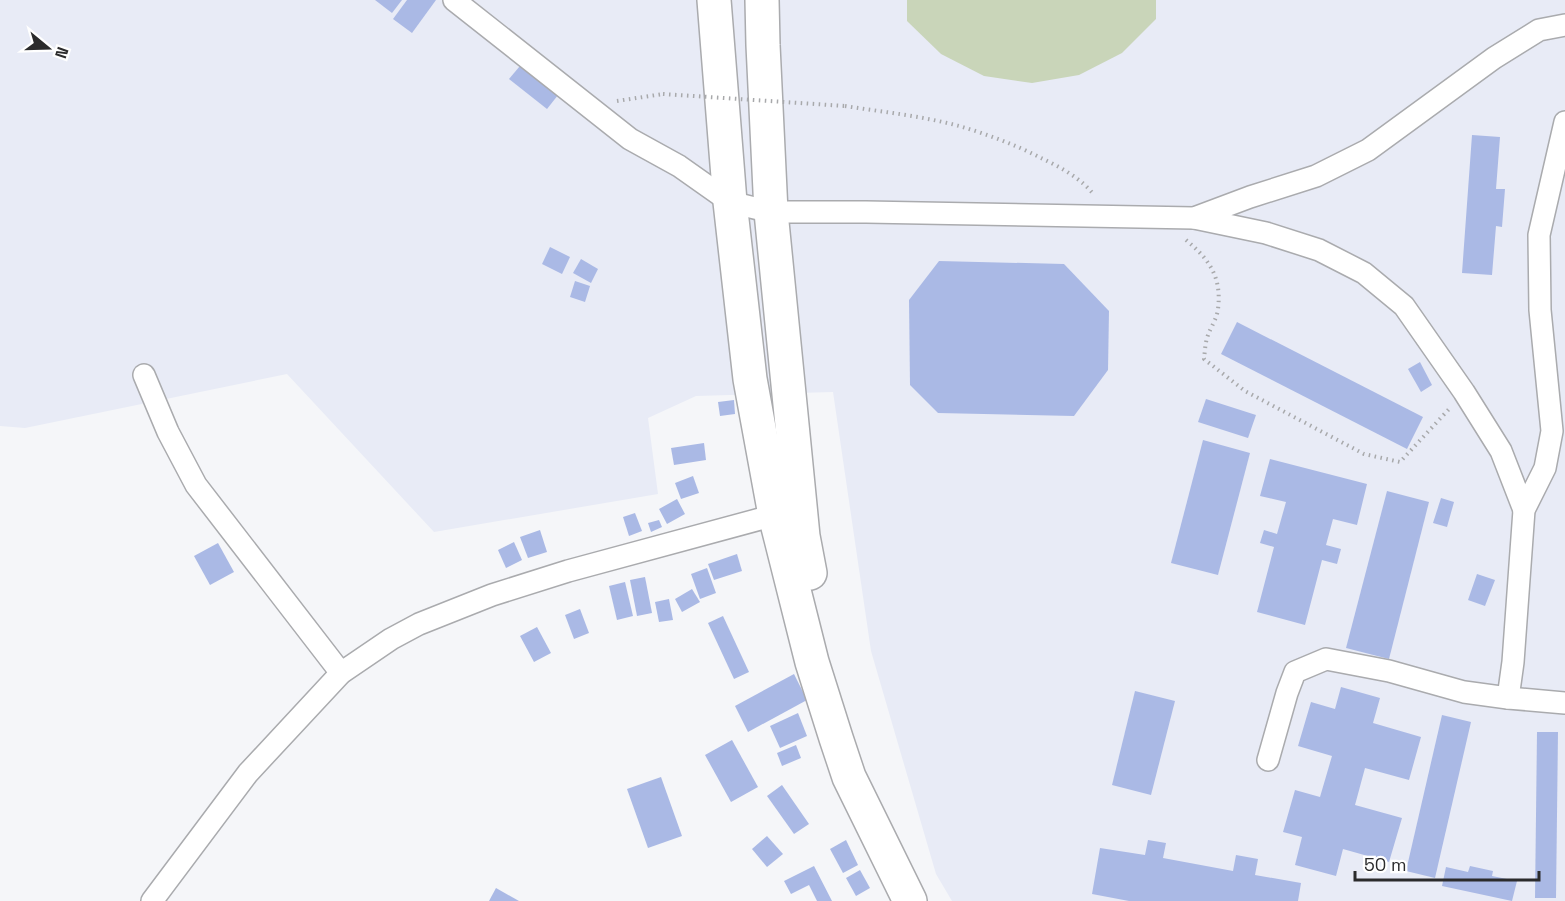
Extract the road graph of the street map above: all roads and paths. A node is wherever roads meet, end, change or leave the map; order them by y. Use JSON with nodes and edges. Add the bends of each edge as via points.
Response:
{"nodes":[{"id":1,"x":454,"y":0,"type":"edge"},
{"id":2,"x":714,"y":0,"type":"edge"},
{"id":3,"x":762,"y":0,"type":"edge"},
{"id":4,"x":1565,"y":24,"type":"edge"},
{"id":5,"x":587,"y":105,"type":"junction"},
{"id":6,"x":1565,"y":122,"type":"edge"},
{"id":7,"x":730,"y":202,"type":"junction"},
{"id":8,"x":771,"y":212,"type":"junction"},
{"id":9,"x":1111,"y":216,"type":"junction"},
{"id":10,"x":1158,"y":218,"type":"junction"},
{"id":11,"x":1194,"y":218,"type":"junction"},
{"id":12,"x":144,"y":375,"type":"dead end"},
{"id":13,"x":1464,"y":392,"type":"junction"},
{"id":14,"x":1524,"y":510,"type":"junction"},
{"id":15,"x":775,"y":515,"type":"junction"},
{"id":16,"x":341,"y":674,"type":"junction"},
{"id":17,"x":1508,"y":698,"type":"junction"},
{"id":18,"x":1565,"y":703,"type":"edge"},
{"id":19,"x":1268,"y":760,"type":"dead end"},
{"id":20,"x":871,"y":818,"type":"junction"},
{"id":21,"x":152,"y":901,"type":"edge"},
{"id":22,"x":910,"y":901,"type":"edge"}],
"edges":[{"from":1,"to":5,"type":"street"},
{"from":2,"to":7,"type":"highway"},
{"from":3,"to":8,"type":"highway"},
{"from":4,"to":11,"type":"street","via":[[1539,30],[1494,57],[1368,150],[1316,176]]},
{"from":5,"to":7,"type":"street","via":[[630,139],[679,166]]},
{"from":5,"to":9,"type":"path","bridge":true,"via":[[663,94],[845,106],[959,126],[1058,166],[1087,185]]},
{"from":6,"to":14,"type":"street","via":[[1539,235],[1540,310],[1552,431],[1545,468]]},
{"from":7,"to":8,"type":"street"},
{"from":7,"to":15,"type":"highway","via":[[750,379]]},
{"from":8,"to":9,"type":"street"},
{"from":8,"to":20,"type":"highway","via":[[802,536],[828,658],[863,770]]},
{"from":9,"to":10,"type":"street"},
{"from":10,"to":11,"type":"street"},
{"from":10,"to":13,"type":"path","via":[[1211,264],[1218,285],[1218,310],[1206,338],[1204,359],[1245,391],[1364,454],[1400,462]]},
{"from":11,"to":13,"type":"street","via":[[1318,250],[1364,273],[1404,306]]},
{"from":12,"to":16,"type":"street","via":[[196,485]]},
{"from":13,"to":14,"type":"street","via":[[1501,451]]},
{"from":14,"to":17,"type":"street"},
{"from":15,"to":16,"type":"street","via":[[492,595],[419,624]]},
{"from":15,"to":20,"type":"highway","via":[[825,705],[849,777]]},
{"from":16,"to":21,"type":"street","via":[[248,773]]},
{"from":17,"to":18,"type":"street"},
{"from":17,"to":19,"type":"street","via":[[1464,692],[1326,658],[1296,672]]},
{"from":20,"to":22,"type":"highway"}]}
